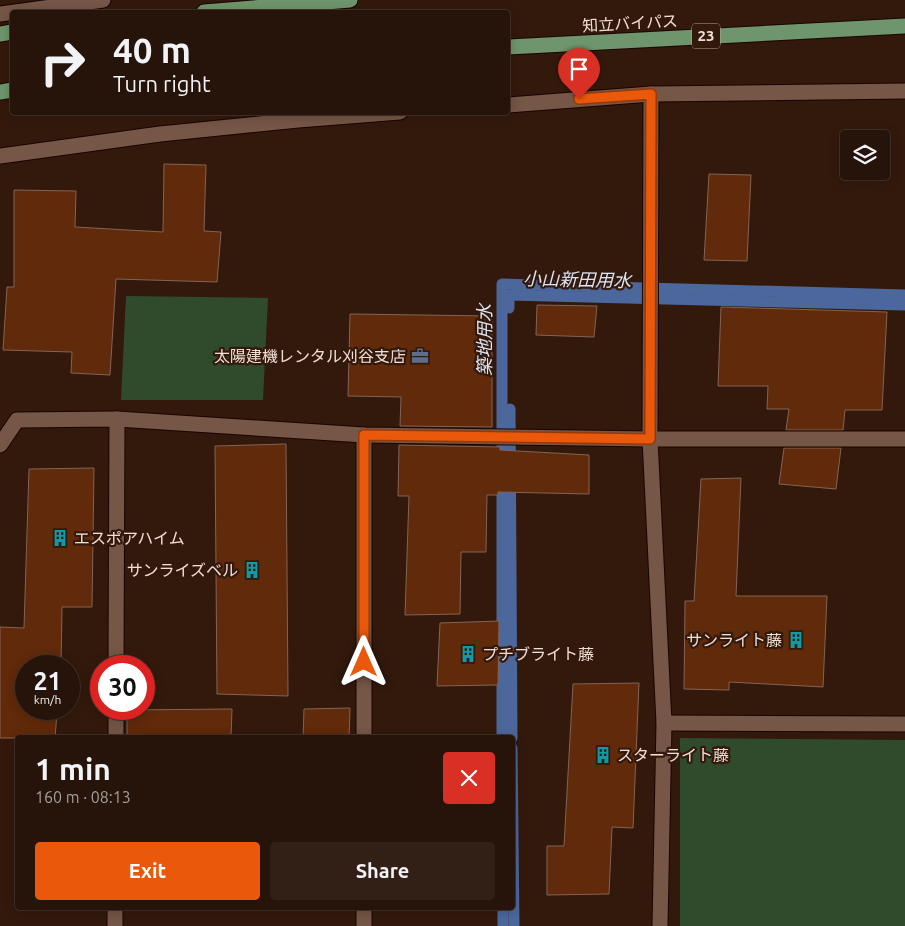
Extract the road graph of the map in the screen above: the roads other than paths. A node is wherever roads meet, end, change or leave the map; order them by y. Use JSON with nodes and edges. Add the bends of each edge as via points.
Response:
{"nodes":[{"id":1,"x":103,"y":0,"type":"edge"},
{"id":2,"x":350,"y":0,"type":"edge"},
{"id":3,"x":29,"y":10,"type":"edge"},
{"id":4,"x":228,"y":10,"type":"edge"},
{"id":5,"x":905,"y":26,"type":"edge"},
{"id":6,"x":510,"y":47,"type":"edge"},
{"id":7,"x":905,"y":91,"type":"edge"},
{"id":8,"x":651,"y":94,"type":"junction"},
{"id":9,"x":510,"y":105,"type":"edge"},
{"id":10,"x":362,"y":115,"type":"edge"},
{"id":11,"x":0,"y":156,"type":"edge"},
{"id":12,"x":117,"y":419,"type":"junction"},
{"id":13,"x":364,"y":435,"type":"junction"},
{"id":14,"x":650,"y":439,"type":"junction"},
{"id":15,"x":905,"y":439,"type":"edge"},
{"id":16,"x":0,"y":444,"type":"edge"},
{"id":17,"x":116,"y":655,"type":"edge"},
{"id":18,"x":116,"y":720,"type":"edge"},
{"id":19,"x":664,"y":723,"type":"junction"},
{"id":20,"x":905,"y":724,"type":"edge"},
{"id":21,"x":116,"y":735,"type":"edge"},
{"id":22,"x":364,"y":735,"type":"edge"},
{"id":23,"x":115,"y":910,"type":"edge"},
{"id":24,"x":364,"y":910,"type":"edge"},
{"id":25,"x":115,"y":926,"type":"edge"},
{"id":26,"x":364,"y":926,"type":"edge"},
{"id":27,"x":660,"y":926,"type":"edge"}],
"edges":[{"from":1,"to":3,"type":"street"},
{"from":2,"to":4,"type":"highway"},
{"from":5,"to":6,"type":"highway","name":"知立バイパス","number":"23"},
{"from":7,"to":8,"type":"street"},
{"from":8,"to":9,"type":"street"},
{"from":8,"to":14,"type":"street"},
{"from":10,"to":11,"type":"street","via":[[160,134]]},
{"from":12,"to":13,"type":"street"},
{"from":12,"to":16,"type":"street","via":[[17,420]]},
{"from":12,"to":17,"type":"street"},
{"from":13,"to":14,"type":"street"},
{"from":13,"to":22,"type":"street"},
{"from":14,"to":15,"type":"street"},
{"from":14,"to":19,"type":"street"},
{"from":18,"to":21,"type":"street"},
{"from":19,"to":20,"type":"street"},
{"from":19,"to":27,"type":"street"},
{"from":23,"to":25,"type":"street"},
{"from":24,"to":26,"type":"street"}]}
